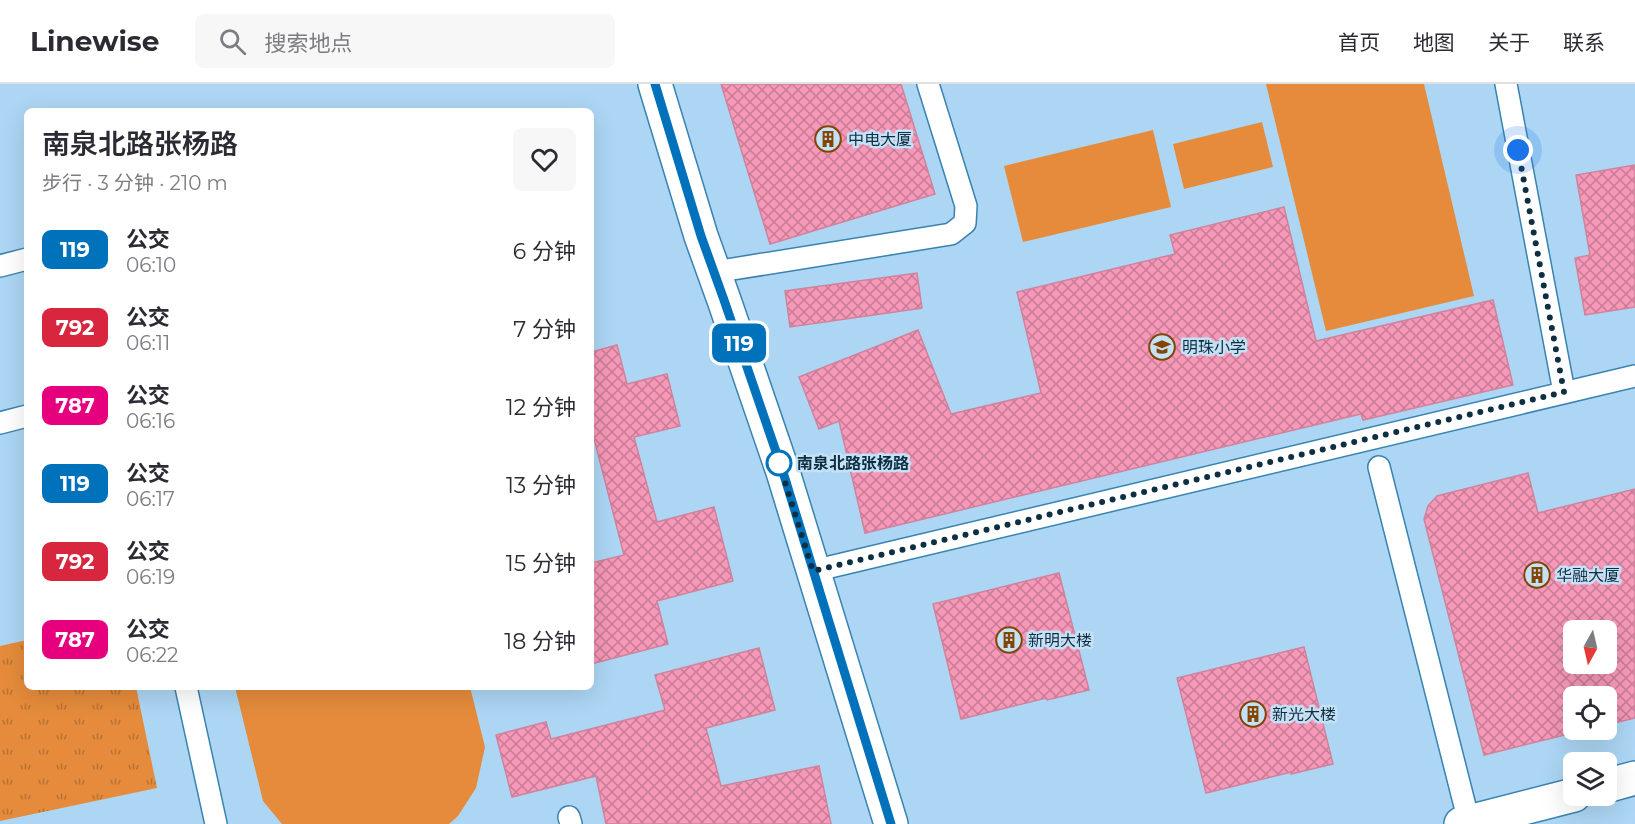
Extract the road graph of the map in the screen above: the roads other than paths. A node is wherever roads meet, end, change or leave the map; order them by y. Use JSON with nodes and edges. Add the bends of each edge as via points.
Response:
{"nodes":[{"id":1,"x":655,"y":84,"type":"edge"},
{"id":2,"x":928,"y":84,"type":"edge"},
{"id":3,"x":1506,"y":84,"type":"edge"},
{"id":4,"x":24,"y":260,"type":"edge"},
{"id":5,"x":0,"y":266,"type":"edge"},
{"id":6,"x":714,"y":272,"type":"junction"},
{"id":7,"x":1635,"y":376,"type":"edge"},
{"id":8,"x":1564,"y":392,"type":"junction"},
{"id":9,"x":24,"y":417,"type":"edge"},
{"id":10,"x":0,"y":423,"type":"edge"},
{"id":11,"x":1379,"y":467,"type":"dead end"},
{"id":12,"x":813,"y":571,"type":"junction"},
{"id":13,"x":187,"y":690,"type":"edge"},
{"id":14,"x":1635,"y":778,"type":"edge"},
{"id":15,"x":1617,"y":783,"type":"edge"},
{"id":16,"x":1563,"y":798,"type":"edge"},
{"id":17,"x":1465,"y":823,"type":"edge"},
{"id":18,"x":216,"y":824,"type":"edge"},
{"id":19,"x":891,"y":824,"type":"edge"}],
"edges":[{"from":1,"to":6,"type":"street"},
{"from":2,"to":6,"type":"lane","via":[[966,206],[965,223],[951,234]]},
{"from":3,"to":8,"type":"lane"},
{"from":4,"to":5,"type":"lane"},
{"from":6,"to":12,"type":"street"},
{"from":7,"to":8,"type":"lane"},
{"from":8,"to":12,"type":"lane"},
{"from":9,"to":10,"type":"lane"},
{"from":11,"to":17,"type":"lane"},
{"from":12,"to":19,"type":"street"},
{"from":13,"to":18,"type":"lane"},
{"from":14,"to":15,"type":"street"},
{"from":16,"to":17,"type":"street"}]}
